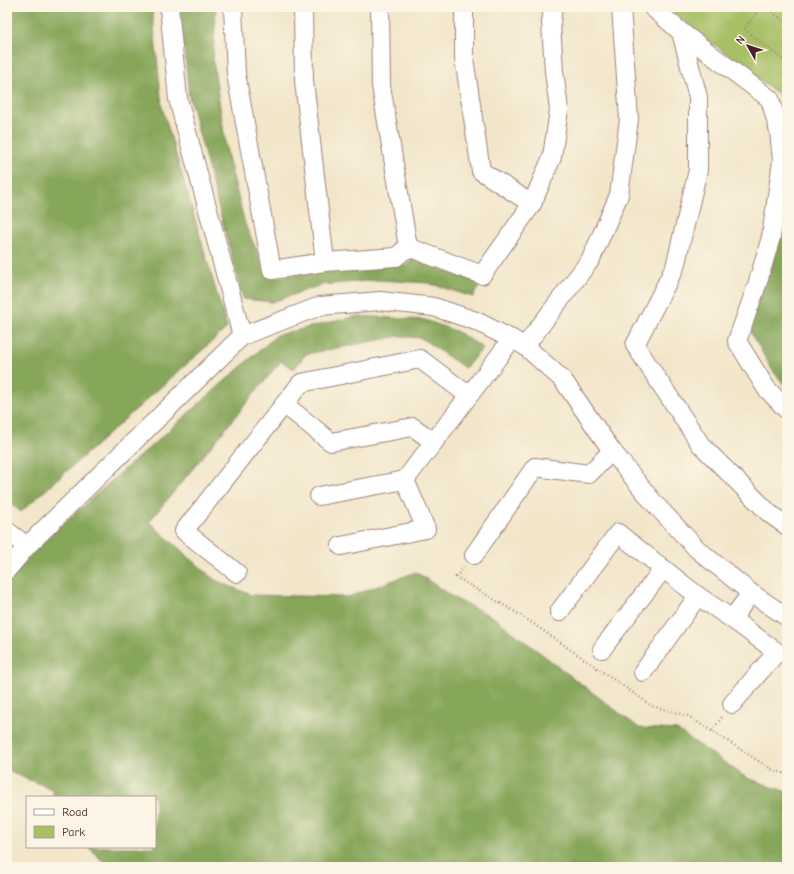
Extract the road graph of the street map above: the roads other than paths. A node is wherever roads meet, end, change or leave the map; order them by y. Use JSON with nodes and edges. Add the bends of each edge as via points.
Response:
{"nodes":[{"id":1,"x":169,"y":7,"type":"edge"},
{"id":2,"x":233,"y":7,"type":"edge"},
{"id":3,"x":303,"y":7,"type":"edge"},
{"id":4,"x":380,"y":7,"type":"edge"},
{"id":5,"x":464,"y":7,"type":"edge"},
{"id":6,"x":553,"y":7,"type":"edge"},
{"id":7,"x":621,"y":7,"type":"edge"},
{"id":8,"x":652,"y":7,"type":"edge"},
{"id":9,"x":682,"y":32,"type":"junction"},
{"id":10,"x":532,"y":204,"type":"junction"},
{"id":11,"x":408,"y":247,"type":"junction"},
{"id":12,"x":325,"y":262,"type":"junction"},
{"id":13,"x":242,"y":336,"type":"junction"},
{"id":14,"x":518,"y":343,"type":"junction"},
{"id":15,"x":468,"y":395,"type":"junction"},
{"id":16,"x":284,"y":404,"type":"junction"},
{"id":17,"x":787,"y":410,"type":"edge"},
{"id":18,"x":434,"y":442,"type":"junction"},
{"id":19,"x":612,"y":450,"type":"junction"},
{"id":20,"x":405,"y":480,"type":"junction"},
{"id":21,"x":319,"y":496,"type":"dead end"},
{"id":22,"x":787,"y":526,"type":"edge"},
{"id":23,"x":7,"y":531,"type":"edge"},
{"id":24,"x":27,"y":546,"type":"junction"},
{"id":25,"x":341,"y":546,"type":"dead end"},
{"id":26,"x":474,"y":555,"type":"road end"},
{"id":27,"x":663,"y":569,"type":"junction"},
{"id":28,"x":7,"y":570,"type":"edge"},
{"id":29,"x":237,"y":573,"type":"dead end"},
{"id":30,"x":751,"y":593,"type":"junction"},
{"id":31,"x":698,"y":596,"type":"junction"},
{"id":32,"x":559,"y":612,"type":"dead end"},
{"id":33,"x":787,"y":617,"type":"edge"},
{"id":34,"x":732,"y":619,"type":"junction"},
{"id":35,"x":602,"y":649,"type":"dead end"},
{"id":36,"x":782,"y":656,"type":"edge"},
{"id":37,"x":643,"y":672,"type":"dead end"},
{"id":38,"x":732,"y":704,"type":"dead end"}],
"edges":[{"from":1,"to":13,"type":"street","via":[[178,99]]},
{"from":2,"to":12,"type":"street","via":[[236,74],[272,270]]},
{"from":3,"to":12,"type":"street","via":[[304,81]]},
{"from":4,"to":11,"type":"street","via":[[381,86]]},
{"from":5,"to":10,"type":"street","via":[[464,58],[481,171]]},
{"from":6,"to":10,"type":"street","via":[[554,71],[559,110],[552,157]]},
{"from":7,"to":14,"type":"street","via":[[629,119],[619,195],[591,259]]},
{"from":8,"to":9,"type":"street"},
{"from":9,"to":17,"type":"street","via":[[770,99],[780,131],[782,162],[770,237],[757,285],[737,341],[766,388]]},
{"from":9,"to":22,"type":"street","via":[[698,97],[698,170],[675,267],[635,345],[701,445],[770,514]]},
{"from":10,"to":11,"type":"street","via":[[482,275]]},
{"from":11,"to":12,"type":"street","via":[[396,257]]},
{"from":13,"to":14,"type":"street","via":[[320,306],[380,301],[434,307],[476,321]]},
{"from":13,"to":24,"type":"street"},
{"from":14,"to":15,"type":"street"},
{"from":14,"to":19,"type":"street","via":[[562,380]]},
{"from":15,"to":16,"type":"street","via":[[420,359],[301,383]]},
{"from":15,"to":18,"type":"street"},
{"from":16,"to":18,"type":"street","via":[[331,442],[413,427]]},
{"from":16,"to":29,"type":"street","via":[[184,531]]},
{"from":18,"to":20,"type":"street"},
{"from":19,"to":26,"type":"street","via":[[589,474],[535,467]]},
{"from":19,"to":30,"type":"street","via":[[653,502],[697,548]]},
{"from":20,"to":21,"type":"street"},
{"from":20,"to":25,"type":"street","via":[[426,529]]},
{"from":23,"to":24,"type":"street"},
{"from":24,"to":28,"type":"street"},
{"from":27,"to":31,"type":"street"},
{"from":27,"to":32,"type":"street","via":[[618,533]]},
{"from":27,"to":35,"type":"street"},
{"from":30,"to":33,"type":"street"},
{"from":30,"to":34,"type":"street"},
{"from":31,"to":34,"type":"street"},
{"from":31,"to":37,"type":"street"},
{"from":34,"to":36,"type":"street"},
{"from":36,"to":38,"type":"street"}]}
